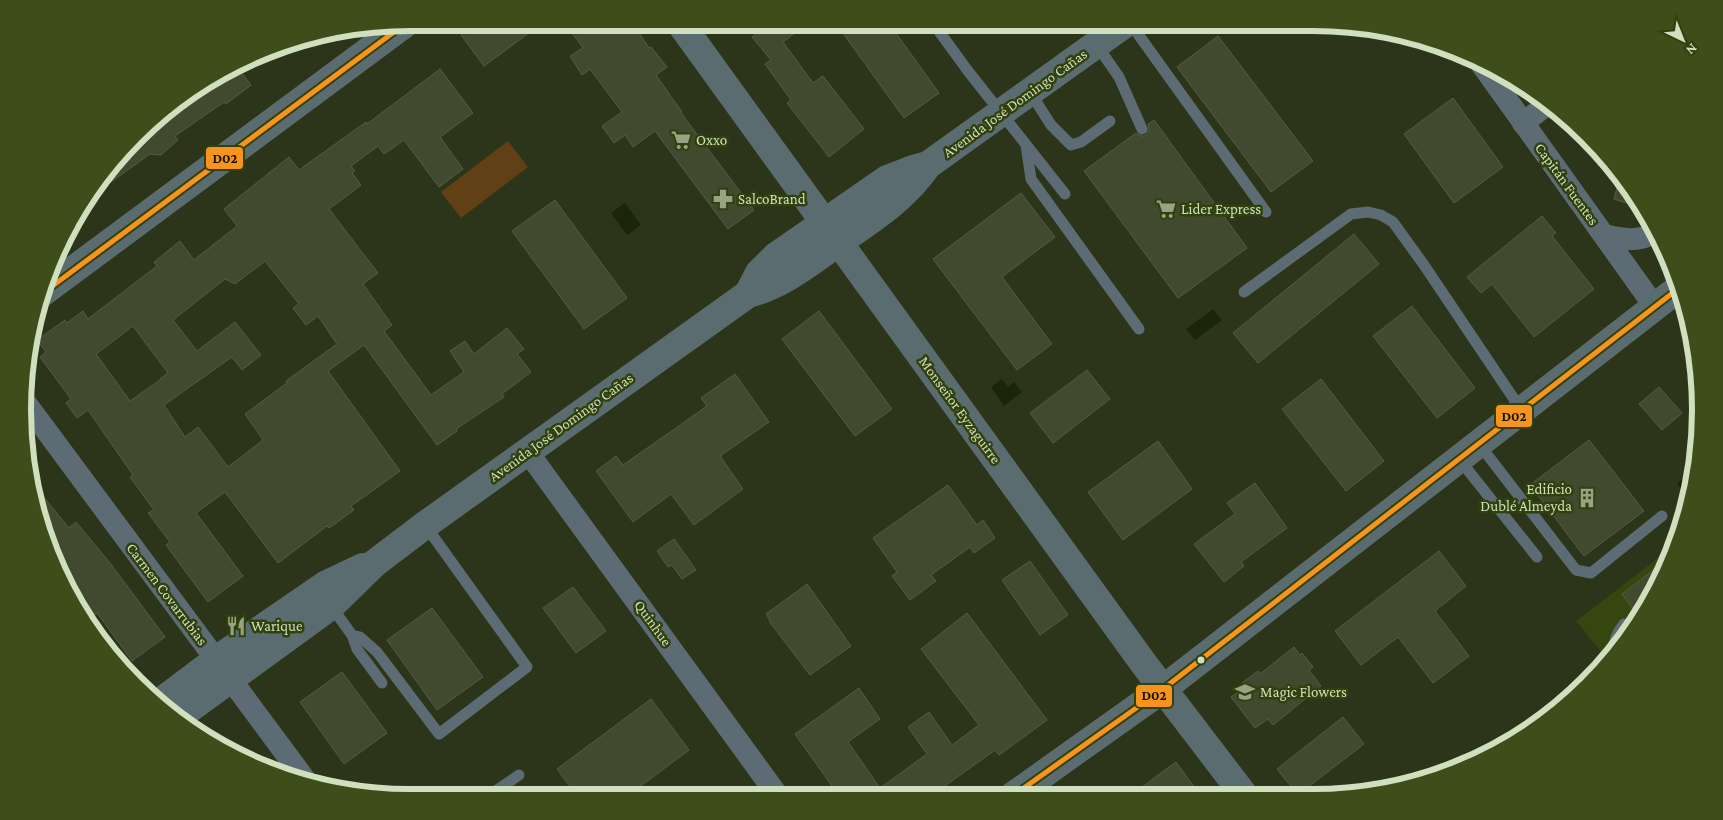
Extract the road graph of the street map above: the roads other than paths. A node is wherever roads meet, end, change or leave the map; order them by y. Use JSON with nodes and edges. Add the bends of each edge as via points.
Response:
{"nodes":[{"id":1,"x":686,"y":31,"type":"edge"},
{"id":2,"x":940,"y":31,"type":"edge"},
{"id":3,"x":1114,"y":31,"type":"edge"},
{"id":4,"x":1136,"y":31,"type":"edge"},
{"id":5,"x":394,"y":32,"type":"edge"},
{"id":6,"x":1096,"y":44,"type":"junction"},
{"id":7,"x":1489,"y":74,"type":"edge"},
{"id":8,"x":1030,"y":92,"type":"junction"},
{"id":9,"x":1542,"y":109,"type":"edge"},
{"id":10,"x":1001,"y":113,"type":"junction"},
{"id":11,"x":1110,"y":121,"type":"dead end"},
{"id":12,"x":1523,"y":123,"type":"junction"},
{"id":13,"x":1142,"y":128,"type":"dead end"},
{"id":14,"x":1026,"y":145,"type":"junction"},
{"id":15,"x":1066,"y":194,"type":"dead end"},
{"id":16,"x":1266,"y":212,"type":"dead end"},
{"id":17,"x":831,"y":232,"type":"junction"},
{"id":18,"x":1604,"y":235,"type":"junction"},
{"id":19,"x":1649,"y":236,"type":"edge"},
{"id":20,"x":52,"y":286,"type":"edge"},
{"id":21,"x":1244,"y":292,"type":"dead end"},
{"id":22,"x":1673,"y":293,"type":"edge"},
{"id":23,"x":1655,"y":307,"type":"junction"},
{"id":24,"x":1139,"y":329,"type":"dead end"},
{"id":25,"x":31,"y":410,"type":"edge"},
{"id":26,"x":1522,"y":411,"type":"junction"},
{"id":27,"x":527,"y":451,"type":"junction"},
{"id":28,"x":1469,"y":451,"type":"junction"},
{"id":29,"x":1662,"y":516,"type":"dead end"},
{"id":30,"x":425,"y":525,"type":"junction"},
{"id":31,"x":1537,"y":557,"type":"dead end"},
{"id":32,"x":375,"y":563,"type":"junction"},
{"id":33,"x":331,"y":606,"type":"junction"},
{"id":34,"x":1624,"y":624,"type":"dead end"},
{"id":35,"x":352,"y":635,"type":"junction"},
{"id":36,"x":1616,"y":638,"type":"edge"},
{"id":37,"x":223,"y":670,"type":"junction"},
{"id":38,"x":382,"y":683,"type":"dead end"},
{"id":39,"x":1163,"y":689,"type":"junction"},
{"id":40,"x":166,"y":700,"type":"edge"},
{"id":41,"x":182,"y":712,"type":"edge"},
{"id":42,"x":300,"y":772,"type":"edge"},
{"id":43,"x":518,"y":775,"type":"dead end"},
{"id":44,"x":498,"y":789,"type":"edge"},
{"id":45,"x":773,"y":789,"type":"edge"},
{"id":46,"x":1022,"y":789,"type":"edge"},
{"id":47,"x":1239,"y":789,"type":"edge"}],
"edges":[{"from":1,"to":17,"type":"street","name":"Monseñor Eyzaguirre"},
{"from":2,"to":10,"type":"lane"},
{"from":3,"to":6,"type":"street","name":"Avenida José Domingo Cañas"},
{"from":4,"to":16,"type":"lane"},
{"from":5,"to":20,"type":"street"},
{"from":6,"to":8,"type":"street","name":"Avenida José Domingo Cañas"},
{"from":6,"to":13,"type":"lane","via":[[1119,77]]},
{"from":7,"to":12,"type":"street","name":"Capitán Fuentes"},
{"from":8,"to":10,"type":"street","name":"Avenida José Domingo Cañas"},
{"from":8,"to":11,"type":"lane","via":[[1051,125],[1071,145],[1082,142]]},
{"from":9,"to":12,"type":"street"},
{"from":10,"to":14,"type":"lane"},
{"from":10,"to":17,"type":"street","name":"Avenida José Domingo Cañas","via":[[928,165],[901,198]]},
{"from":12,"to":18,"type":"street","name":"Capitán Fuentes"},
{"from":14,"to":15,"type":"lane"},
{"from":14,"to":24,"type":"lane","via":[[1031,179]]},
{"from":17,"to":27,"type":"street","name":"Avenida José Domingo Cañas","via":[[790,277],[748,294]]},
{"from":17,"to":39,"type":"street","name":"Monseñor Eyzaguirre"},
{"from":18,"to":19,"type":"street","via":[[1627,240]]},
{"from":18,"to":23,"type":"street","name":"Capitán Fuentes"},
{"from":21,"to":26,"type":"lane","via":[[1351,214],[1368,212],[1381,215],[1393,222],[1424,265]]},
{"from":22,"to":23,"type":"street"},
{"from":23,"to":26,"type":"street"},
{"from":25,"to":37,"type":"street","name":"Carmen Covarrubias"},
{"from":26,"to":28,"type":"street"},
{"from":27,"to":30,"type":"street","name":"Avenida José Domingo Cañas"},
{"from":27,"to":45,"type":"street","name":"Quinhue"},
{"from":28,"to":29,"type":"lane","via":[[1576,570],[1591,573]]},
{"from":28,"to":31,"type":"lane"},
{"from":28,"to":39,"type":"street"},
{"from":30,"to":32,"type":"street","name":"Avenida José Domingo Cañas"},
{"from":30,"to":35,"type":"lane","via":[[527,667],[439,734],[377,652],[360,637]]},
{"from":32,"to":33,"type":"street","name":"Avenida José Domingo Cañas"},
{"from":32,"to":37,"type":"street","name":"Avenida José Domingo Cañas","via":[[325,585]]},
{"from":33,"to":35,"type":"lane"},
{"from":33,"to":37,"type":"street","name":"Avenida José Domingo Cañas"},
{"from":34,"to":36,"type":"lane"},
{"from":35,"to":38,"type":"lane","via":[[357,649]]},
{"from":37,"to":40,"type":"street","name":"Avenida José Domingo Cañas"},
{"from":37,"to":41,"type":"street","name":"Avenida José Domingo Cañas"},
{"from":37,"to":42,"type":"street","name":"Carmen Covarrubias"},
{"from":39,"to":46,"type":"street"},
{"from":39,"to":47,"type":"street","name":"Monseñor Eyzaguirre"},
{"from":43,"to":44,"type":"lane"}]}
